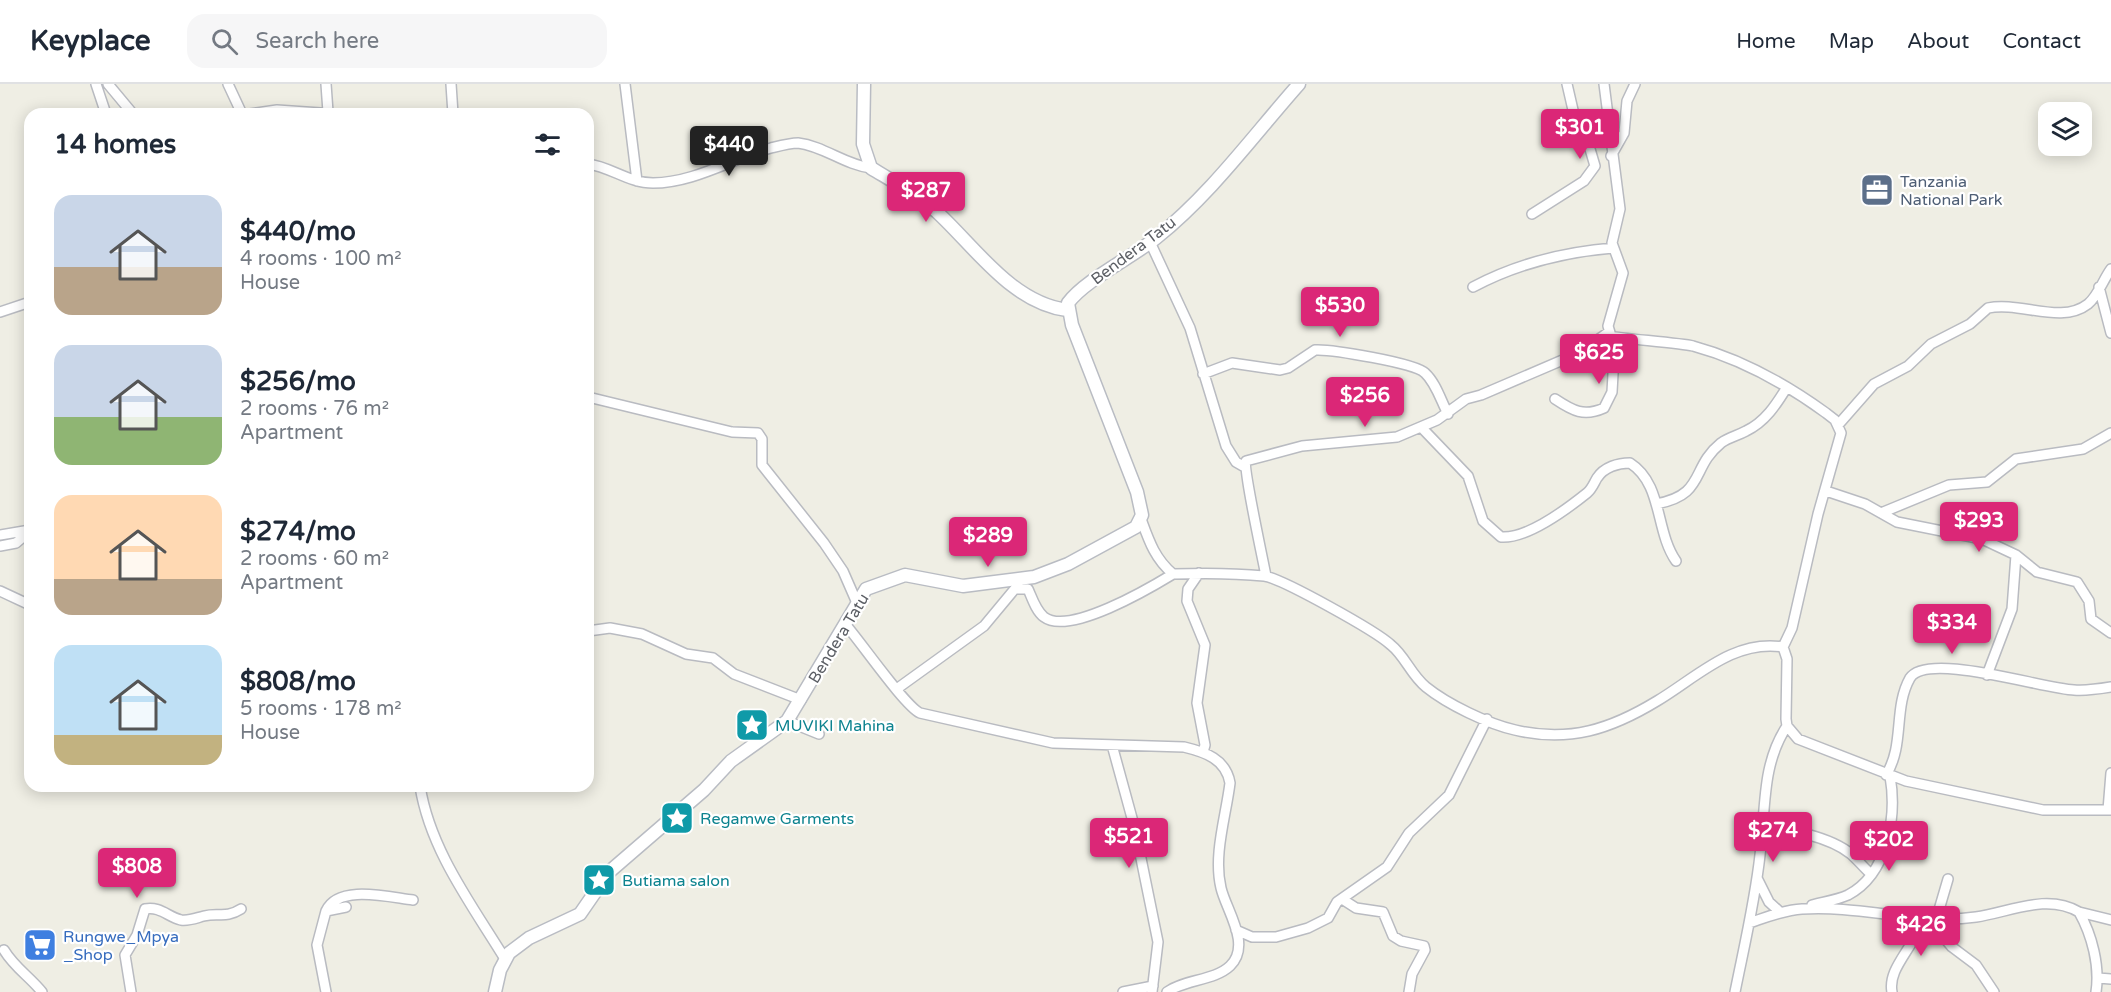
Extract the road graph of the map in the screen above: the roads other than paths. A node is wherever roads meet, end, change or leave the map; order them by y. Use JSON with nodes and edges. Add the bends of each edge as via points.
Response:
{"nodes":[{"id":1,"x":96,"y":84,"type":"edge"},
{"id":2,"x":108,"y":84,"type":"edge"},
{"id":3,"x":228,"y":84,"type":"edge"},
{"id":4,"x":326,"y":84,"type":"edge"},
{"id":5,"x":451,"y":84,"type":"edge"},
{"id":6,"x":625,"y":84,"type":"edge"},
{"id":7,"x":864,"y":84,"type":"edge"},
{"id":8,"x":1299,"y":84,"type":"edge"},
{"id":9,"x":1567,"y":84,"type":"edge"},
{"id":10,"x":1604,"y":84,"type":"edge"},
{"id":11,"x":1635,"y":84,"type":"edge"},
{"id":12,"x":104,"y":108,"type":"edge"},
{"id":13,"x":128,"y":108,"type":"edge"},
{"id":14,"x":239,"y":108,"type":"edge"},
{"id":15,"x":331,"y":108,"type":"edge"},
{"id":16,"x":453,"y":108,"type":"edge"},
{"id":17,"x":1611,"y":156,"type":"junction"},
{"id":18,"x":594,"y":166,"type":"edge"},
{"id":19,"x":871,"y":168,"type":"junction"},
{"id":20,"x":636,"y":181,"type":"junction"},
{"id":21,"x":1532,"y":214,"type":"dead end"},
{"id":22,"x":1150,"y":242,"type":"junction"},
{"id":23,"x":1613,"y":248,"type":"junction"},
{"id":24,"x":2111,"y":269,"type":"edge"},
{"id":25,"x":1473,"y":287,"type":"dead end"},
{"id":26,"x":2099,"y":287,"type":"junction"},
{"id":27,"x":24,"y":304,"type":"edge"},
{"id":28,"x":1067,"y":310,"type":"junction"},
{"id":29,"x":0,"y":312,"type":"edge"},
{"id":30,"x":2111,"y":333,"type":"edge"},
{"id":31,"x":1612,"y":335,"type":"junction"},
{"id":32,"x":1203,"y":374,"type":"junction"},
{"id":33,"x":1787,"y":387,"type":"junction"},
{"id":34,"x":594,"y":399,"type":"edge"},
{"id":35,"x":1555,"y":399,"type":"dead end"},
{"id":36,"x":1448,"y":414,"type":"junction"},
{"id":37,"x":1838,"y":425,"type":"junction"},
{"id":38,"x":1421,"y":427,"type":"junction"},
{"id":39,"x":2111,"y":434,"type":"edge"},
{"id":40,"x":1244,"y":466,"type":"junction"},
{"id":41,"x":1826,"y":491,"type":"junction"},
{"id":42,"x":1656,"y":504,"type":"junction"},
{"id":43,"x":1881,"y":513,"type":"junction"},
{"id":44,"x":1141,"y":519,"type":"junction"},
{"id":45,"x":24,"y":532,"type":"edge"},
{"id":46,"x":0,"y":535,"type":"edge"},
{"id":47,"x":24,"y":536,"type":"edge"},
{"id":48,"x":0,"y":546,"type":"edge"},
{"id":49,"x":2016,"y":555,"type":"junction"},
{"id":50,"x":1676,"y":561,"type":"dead end"},
{"id":51,"x":1199,"y":573,"type":"junction"},
{"id":52,"x":1173,"y":574,"type":"junction"},
{"id":53,"x":1266,"y":576,"type":"junction"},
{"id":54,"x":1018,"y":584,"type":"junction"},
{"id":55,"x":0,"y":591,"type":"edge"},
{"id":56,"x":24,"y":602,"type":"edge"},
{"id":57,"x":857,"y":603,"type":"junction"},
{"id":58,"x":845,"y":624,"type":"junction"},
{"id":59,"x":594,"y":630,"type":"edge"},
{"id":60,"x":2111,"y":633,"type":"edge"},
{"id":61,"x":1783,"y":647,"type":"junction"},
{"id":62,"x":1987,"y":675,"type":"junction"},
{"id":63,"x":2111,"y":687,"type":"edge"},
{"id":64,"x":898,"y":688,"type":"junction"},
{"id":65,"x":801,"y":700,"type":"junction"},
{"id":66,"x":1487,"y":719,"type":"junction"},
{"id":67,"x":787,"y":721,"type":"junction"},
{"id":68,"x":1787,"y":726,"type":"junction"},
{"id":69,"x":819,"y":734,"type":"dead end"},
{"id":70,"x":1112,"y":745,"type":"junction"},
{"id":71,"x":1203,"y":752,"type":"junction"},
{"id":72,"x":2111,"y":773,"type":"edge"},
{"id":73,"x":1888,"y":776,"type":"junction"},
{"id":74,"x":421,"y":792,"type":"edge"},
{"id":75,"x":2109,"y":810,"type":"edge"},
{"id":76,"x":1762,"y":828,"type":"junction"},
{"id":77,"x":1871,"y":874,"type":"junction"},
{"id":78,"x":1757,"y":878,"type":"junction"},
{"id":79,"x":1948,"y":879,"type":"dead end"},
{"id":80,"x":1342,"y":898,"type":"junction"},
{"id":81,"x":412,"y":900,"type":"dead end"},
{"id":82,"x":346,"y":907,"type":"dead end"},
{"id":83,"x":241,"y":909,"type":"dead end"},
{"id":84,"x":1801,"y":909,"type":"junction"},
{"id":85,"x":326,"y":911,"type":"junction"},
{"id":86,"x":1780,"y":912,"type":"junction"},
{"id":87,"x":2079,"y":912,"type":"junction"},
{"id":88,"x":1929,"y":920,"type":"junction"},
{"id":89,"x":2111,"y":920,"type":"edge"},
{"id":90,"x":1749,"y":923,"type":"junction"},
{"id":91,"x":1236,"y":930,"type":"junction"},
{"id":92,"x":4,"y":950,"type":"dead end"},
{"id":93,"x":505,"y":959,"type":"junction"},
{"id":94,"x":2098,"y":978,"type":"junction"},
{"id":95,"x":2111,"y":980,"type":"edge"},
{"id":96,"x":1153,"y":989,"type":"edge"},
{"id":97,"x":42,"y":992,"type":"edge"},
{"id":98,"x":131,"y":992,"type":"edge"},
{"id":99,"x":326,"y":992,"type":"edge"},
{"id":100,"x":495,"y":992,"type":"edge"},
{"id":101,"x":1123,"y":992,"type":"edge"},
{"id":102,"x":1167,"y":992,"type":"edge"},
{"id":103,"x":1409,"y":992,"type":"edge"},
{"id":104,"x":1735,"y":992,"type":"edge"},
{"id":105,"x":1892,"y":992,"type":"edge"},
{"id":106,"x":1994,"y":992,"type":"edge"},
{"id":107,"x":2096,"y":992,"type":"edge"}],
"edges":[{"from":1,"to":12,"type":"street"},
{"from":2,"to":13,"type":"street"},
{"from":3,"to":14,"type":"street"},
{"from":4,"to":15,"type":"street"},
{"from":5,"to":16,"type":"street"},
{"from":6,"to":20,"type":"street"},
{"from":7,"to":19,"type":"main road","via":[[863,144]]},
{"from":8,"to":22,"type":"main road","name":"Bendera Tatu","via":[[1221,178]]},
{"from":9,"to":21,"type":"street","via":[[1576,123],[1595,166],[1584,182]]},
{"from":10,"to":17,"type":"street"},
{"from":11,"to":17,"type":"street","via":[[1627,101],[1623,134]]},
{"from":17,"to":23,"type":"street","via":[[1620,209]]},
{"from":18,"to":20,"type":"street"},
{"from":19,"to":20,"type":"street","via":[[855,166],[797,143],[745,155],[692,176],[653,183]]},
{"from":19,"to":28,"type":"main road","via":[[930,206],[1012,285],[1044,305]]},
{"from":22,"to":28,"type":"main road","name":"Bendera Tatu","via":[[1078,291]]},
{"from":22,"to":32,"type":"street","via":[[1190,328]]},
{"from":23,"to":25,"type":"street","via":[[1525,265]]},
{"from":23,"to":31,"type":"street","via":[[1623,273]]},
{"from":24,"to":26,"type":"street"},
{"from":26,"to":30,"type":"street"},
{"from":26,"to":37,"type":"street","via":[[2089,303],[2067,313],[1988,308],[1970,324],[1931,344],[1908,366],[1874,384]]},
{"from":27,"to":29,"type":"street"},
{"from":28,"to":44,"type":"main road","via":[[1137,492]]},
{"from":31,"to":33,"type":"street","via":[[1693,346],[1752,368]]},
{"from":31,"to":35,"type":"street","via":[[1612,393],[1604,408],[1585,414]]},
{"from":31,"to":36,"type":"street","via":[[1579,353],[1466,399]]},
{"from":32,"to":36,"type":"street","via":[[1232,363],[1280,370],[1315,350],[1360,355],[1421,370]]},
{"from":32,"to":40,"type":"street","via":[[1226,446],[1236,462]]},
{"from":33,"to":37,"type":"street"},
{"from":33,"to":42,"type":"street","via":[[1774,409],[1760,422],[1714,450],[1690,490],[1682,497]]},
{"from":34,"to":57,"type":"street","via":[[732,432],[758,433],[762,439],[762,465],[824,543],[843,571]]},
{"from":36,"to":38,"type":"street"},
{"from":37,"to":41,"type":"street","via":[[1840,440]]},
{"from":38,"to":40,"type":"street","via":[[1397,438],[1302,446],[1246,461]]},
{"from":38,"to":42,"type":"street","via":[[1468,476],[1483,521],[1501,537],[1518,535],[1558,514],[1591,490],[1598,475],[1620,463],[1638,468]]},
{"from":39,"to":43,"type":"street","via":[[2083,449],[2016,459],[1987,482],[1948,484]]},
{"from":40,"to":53,"type":"street"},
{"from":41,"to":43,"type":"street"},
{"from":41,"to":61,"type":"street","via":[[1792,628]]},
{"from":42,"to":50,"type":"street","via":[[1662,534]]},
{"from":43,"to":49,"type":"street","via":[[1897,522],[1982,539]]},
{"from":44,"to":52,"type":"street","via":[[1152,548]]},
{"from":44,"to":54,"type":"main road","name":"Bendera Tatu","via":[[1136,527],[1068,564]]},
{"from":45,"to":46,"type":"street"},
{"from":47,"to":48,"type":"street","via":[[16,543]]},
{"from":49,"to":60,"type":"street","via":[[2037,572],[2079,584],[2089,601],[2091,619]]},
{"from":49,"to":62,"type":"street","via":[[2012,609]]},
{"from":51,"to":52,"type":"street"},
{"from":51,"to":53,"type":"street"},
{"from":51,"to":71,"type":"street","via":[[1188,589],[1187,601],[1205,645],[1197,703]]},
{"from":52,"to":54,"type":"street","via":[[1142,594],[1090,616],[1051,621],[1043,616],[1028,589]]},
{"from":53,"to":66,"type":"street","via":[[1379,635],[1394,647],[1426,687]]},
{"from":54,"to":57,"type":"main road","name":"Bendera Tatu","via":[[963,586],[905,575],[866,589]]},
{"from":54,"to":64,"type":"street","via":[[984,626]]},
{"from":55,"to":56,"type":"street"},
{"from":57,"to":58,"type":"main road","name":"Bendera Tatu"},
{"from":58,"to":64,"type":"street"},
{"from":58,"to":65,"type":"main road","name":"Bendera Tatu"},
{"from":59,"to":65,"type":"street","via":[[610,628],[642,634],[686,654],[713,658],[734,674]]},
{"from":61,"to":66,"type":"street","via":[[1758,646],[1737,652],[1607,727],[1562,737],[1514,730]]},
{"from":61,"to":68,"type":"street","via":[[1787,659]]},
{"from":62,"to":63,"type":"street","via":[[2075,690]]},
{"from":62,"to":73,"type":"street","via":[[1938,667],[1914,673],[1905,693],[1897,752]]},
{"from":64,"to":70,"type":"street","via":[[915,710],[930,716],[1053,743]]},
{"from":65,"to":67,"type":"main road","name":"Bendera Tatu"},
{"from":66,"to":80,"type":"street","via":[[1449,795],[1409,833],[1387,867]]},
{"from":67,"to":69,"type":"street"},
{"from":67,"to":93,"type":"main road","name":"Bendera Tatu","via":[[731,761],[704,790],[605,876],[580,914],[529,938]]},
{"from":68,"to":73,"type":"street","via":[[1798,740]]},
{"from":68,"to":76,"type":"street","via":[[1771,758]]},
{"from":70,"to":71,"type":"street","via":[[1166,744]]},
{"from":70,"to":96,"type":"street","via":[[1135,829],[1158,942]]},
{"from":71,"to":91,"type":"street","via":[[1222,764],[1230,783],[1219,875]]},
{"from":72,"to":75,"type":"street"},
{"from":73,"to":75,"type":"street","via":[[2043,810]]},
{"from":73,"to":77,"type":"street","via":[[1894,806],[1884,848]]},
{"from":74,"to":93,"type":"street","via":[[429,825],[440,849]]},
{"from":76,"to":77,"type":"street","via":[[1784,828],[1832,844],[1850,853]]},
{"from":76,"to":78,"type":"street"},
{"from":77,"to":84,"type":"street","via":[[1845,896]]},
{"from":78,"to":86,"type":"street","via":[[1769,902]]},
{"from":78,"to":90,"type":"street"},
{"from":79,"to":88,"type":"street"},
{"from":80,"to":91,"type":"street","via":[[1325,921],[1291,934],[1263,938]]},
{"from":80,"to":103,"type":"street","via":[[1356,908],[1383,912],[1393,936],[1424,946]]},
{"from":81,"to":85,"type":"street","via":[[342,896],[330,902]]},
{"from":82,"to":85,"type":"street"},
{"from":83,"to":98,"type":"street","via":[[224,916],[206,915],[189,920],[156,908],[145,909],[137,935],[125,955]]},
{"from":84,"to":86,"type":"street"},
{"from":84,"to":88,"type":"street","via":[[1849,909]]},
{"from":85,"to":99,"type":"street","via":[[317,945]]},
{"from":86,"to":90,"type":"street"},
{"from":87,"to":88,"type":"street","via":[[2056,904],[2029,905],[1980,916]]},
{"from":87,"to":89,"type":"street"},
{"from":87,"to":94,"type":"street","via":[[2088,931]]},
{"from":88,"to":105,"type":"street","via":[[1893,974]]},
{"from":88,"to":106,"type":"street","via":[[1952,947],[1976,964]]},
{"from":90,"to":104,"type":"street"},
{"from":91,"to":102,"type":"street","via":[[1237,948],[1232,964]]},
{"from":92,"to":97,"type":"street","via":[[12,964]]},
{"from":93,"to":100,"type":"main road"},
{"from":94,"to":95,"type":"street"},
{"from":94,"to":107,"type":"street"},
{"from":96,"to":101,"type":"street"}]}
